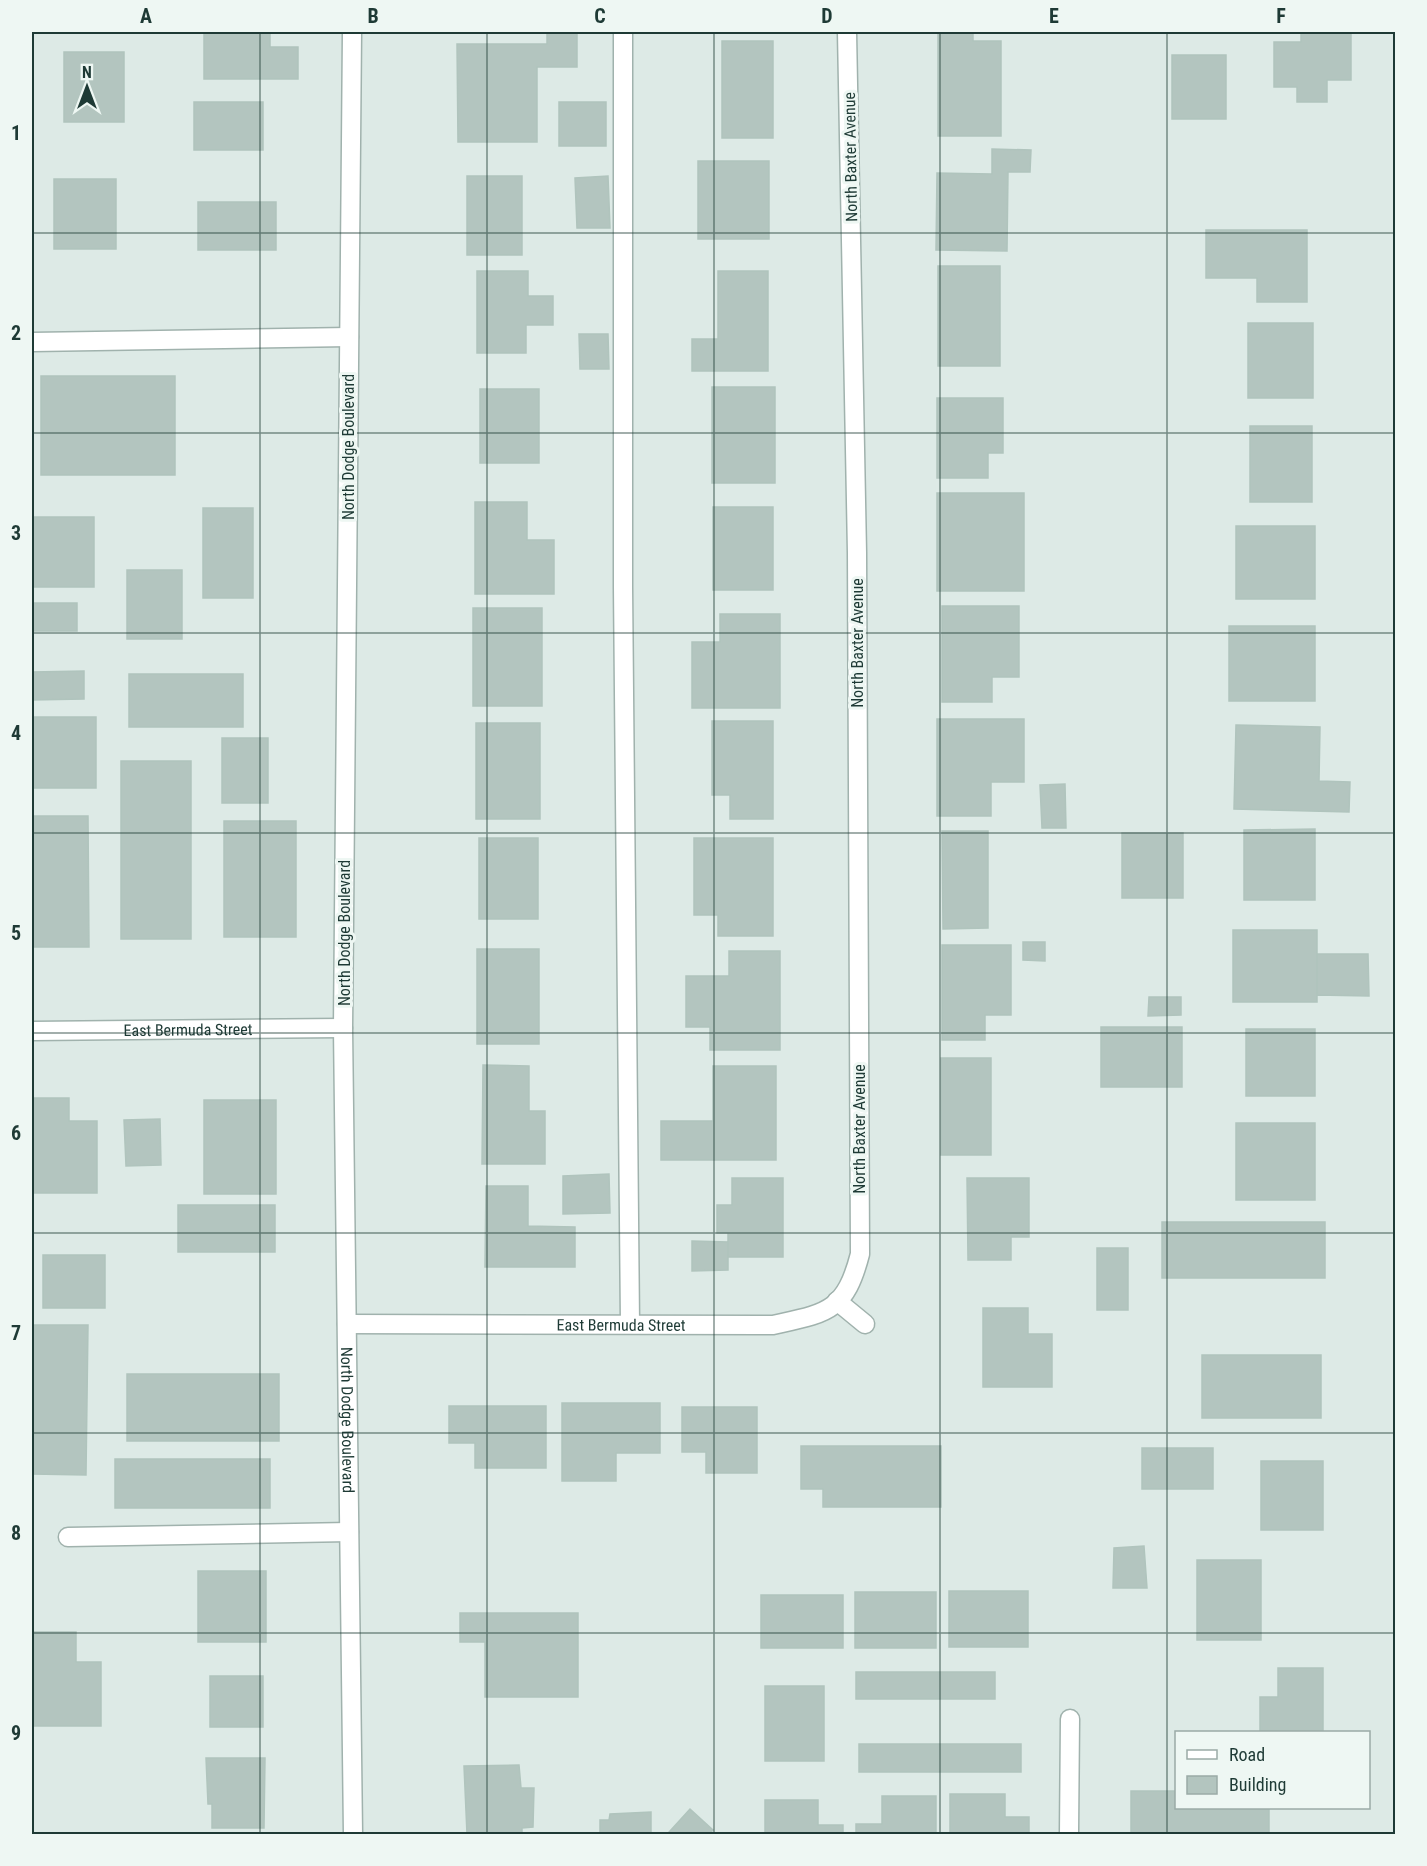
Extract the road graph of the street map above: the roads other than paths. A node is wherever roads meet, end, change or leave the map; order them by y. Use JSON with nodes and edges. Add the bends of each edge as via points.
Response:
{"nodes":[{"id":1,"x":352,"y":32,"type":"edge"},
{"id":2,"x":623,"y":32,"type":"edge"},
{"id":3,"x":847,"y":32,"type":"edge"},
{"id":4,"x":349,"y":338,"type":"junction"},
{"id":5,"x":32,"y":342,"type":"edge"},
{"id":6,"x":343,"y":1028,"type":"junction"},
{"id":7,"x":32,"y":1031,"type":"edge"},
{"id":8,"x":860,"y":1254,"type":"joint"},
{"id":9,"x":837,"y":1301,"type":"junction"},
{"id":10,"x":347,"y":1324,"type":"junction"},
{"id":11,"x":630,"y":1324,"type":"junction"},
{"id":12,"x":865,"y":1324,"type":"dead end"},
{"id":13,"x":349,"y":1532,"type":"junction"},
{"id":14,"x":68,"y":1537,"type":"dead end"},
{"id":15,"x":1070,"y":1719,"type":"dead end"},
{"id":16,"x":353,"y":1834,"type":"edge"},
{"id":17,"x":1069,"y":1834,"type":"edge"}],
"edges":[{"from":1,"to":4,"type":"street","name":"North Dodge Boulevard"},
{"from":2,"to":11,"type":"street","via":[[623,598]]},
{"from":3,"to":8,"type":"street","name":"North Baxter Avenue","via":[[857,553]]},
{"from":4,"to":5,"type":"street"},
{"from":4,"to":6,"type":"street","name":"North Dodge Boulevard"},
{"from":6,"to":7,"type":"street","name":"East Bermuda Street"},
{"from":6,"to":10,"type":"street","name":"North Dodge Boulevard"},
{"from":8,"to":9,"type":"street","name":"East Bermuda Street","via":[[853,1281]]},
{"from":9,"to":11,"type":"street","name":"East Bermuda Street","via":[[823,1314],[773,1325]]},
{"from":9,"to":12,"type":"street"},
{"from":10,"to":11,"type":"street","name":"East Bermuda Street"},
{"from":10,"to":13,"type":"street","name":"North Dodge Boulevard"},
{"from":13,"to":14,"type":"street"},
{"from":13,"to":16,"type":"street","name":"North Dodge Boulevard"},
{"from":15,"to":17,"type":"street"}]}
